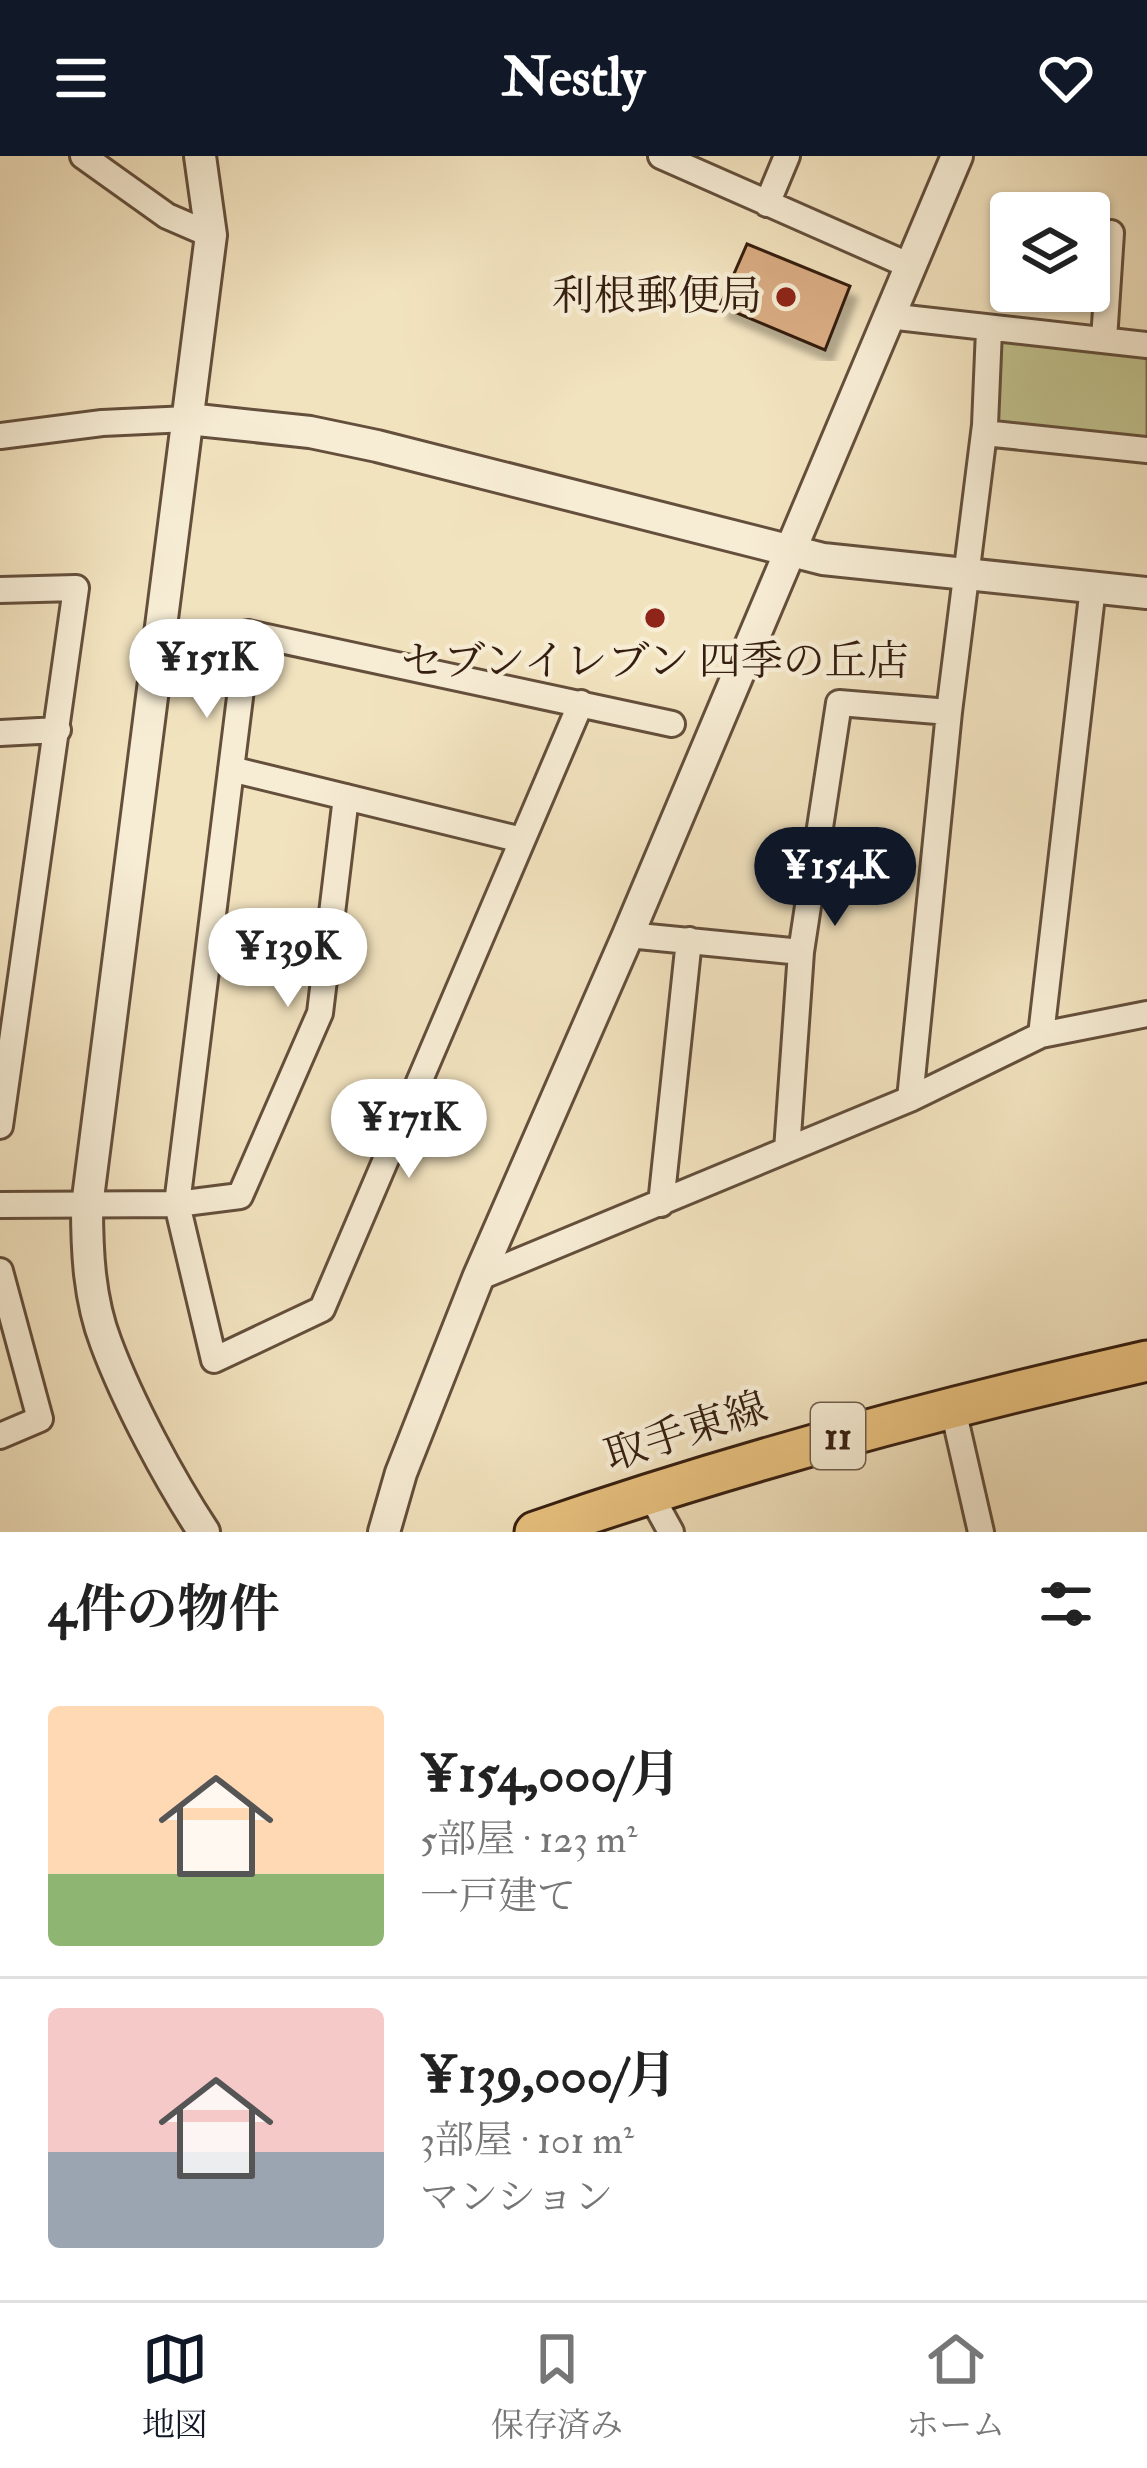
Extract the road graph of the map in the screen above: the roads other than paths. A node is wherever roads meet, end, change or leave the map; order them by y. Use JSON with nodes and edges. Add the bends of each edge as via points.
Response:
{"nodes":[{"id":1,"x":83,"y":156,"type":"edge"},
{"id":2,"x":200,"y":156,"type":"edge"},
{"id":3,"x":661,"y":156,"type":"edge"},
{"id":4,"x":787,"y":156,"type":"edge"},
{"id":5,"x":957,"y":156,"type":"edge"},
{"id":6,"x":767,"y":204,"type":"junction"},
{"id":7,"x":1112,"y":233,"type":"dead end"},
{"id":8,"x":211,"y":235,"type":"junction"},
{"id":9,"x":908,"y":266,"type":"junction"},
{"id":10,"x":888,"y":316,"type":"junction"},
{"id":11,"x":989,"y":330,"type":"junction"},
{"id":12,"x":1104,"y":340,"type":"junction"},
{"id":13,"x":1147,"y":345,"type":"edge"},
{"id":14,"x":188,"y":419,"type":"junction"},
{"id":15,"x":984,"y":433,"type":"junction"},
{"id":16,"x":0,"y":436,"type":"edge"},
{"id":17,"x":1147,"y":450,"type":"edge"},
{"id":18,"x":791,"y":552,"type":"junction"},
{"id":19,"x":966,"y":577,"type":"junction"},
{"id":20,"x":1093,"y":587,"type":"junction"},
{"id":21,"x":0,"y":590,"type":"edge"},
{"id":22,"x":1147,"y":593,"type":"edge"},
{"id":23,"x":581,"y":703,"type":"junction"},
{"id":24,"x":949,"y":712,"type":"junction"},
{"id":25,"x":672,"y":724,"type":"dead end"},
{"id":26,"x":58,"y":730,"type":"junction"},
{"id":27,"x":0,"y":733,"type":"edge"},
{"id":28,"x":231,"y":769,"type":"junction"},
{"id":29,"x":346,"y":797,"type":"junction"},
{"id":30,"x":522,"y":840,"type":"junction"},
{"id":31,"x":628,"y":935,"type":"junction"},
{"id":32,"x":689,"y":940,"type":"junction"},
{"id":33,"x":801,"y":952,"type":"junction"},
{"id":34,"x":1147,"y":1014,"type":"edge"},
{"id":35,"x":1041,"y":1035,"type":"junction"},
{"id":36,"x":910,"y":1099,"type":"junction"},
{"id":37,"x":0,"y":1126,"type":"edge"},
{"id":38,"x":787,"y":1150,"type":"junction"},
{"id":39,"x":177,"y":1204,"type":"junction"},
{"id":40,"x":661,"y":1204,"type":"junction"},
{"id":41,"x":0,"y":1205,"type":"edge"},
{"id":42,"x":87,"y":1206,"type":"junction"},
{"id":43,"x":0,"y":1271,"type":"edge"},
{"id":44,"x":478,"y":1278,"type":"junction"},
{"id":45,"x":1147,"y":1361,"type":"edge"},
{"id":46,"x":952,"y":1406,"type":"junction"},
{"id":47,"x":0,"y":1436,"type":"edge"},
{"id":48,"x":649,"y":1492,"type":"junction"},
{"id":49,"x":204,"y":1532,"type":"edge"},
{"id":50,"x":384,"y":1532,"type":"edge"},
{"id":51,"x":535,"y":1532,"type":"edge"},
{"id":52,"x":671,"y":1532,"type":"edge"},
{"id":53,"x":981,"y":1532,"type":"edge"}],
"edges":[{"from":1,"to":8,"type":"street","via":[[167,216]]},
{"from":2,"to":8,"type":"street"},
{"from":3,"to":6,"type":"street"},
{"from":4,"to":6,"type":"street"},
{"from":5,"to":9,"type":"street"},
{"from":6,"to":9,"type":"street"},
{"from":7,"to":12,"type":"street"},
{"from":8,"to":14,"type":"street"},
{"from":9,"to":10,"type":"street"},
{"from":10,"to":11,"type":"street"},
{"from":10,"to":18,"type":"street"},
{"from":11,"to":12,"type":"street"},
{"from":11,"to":15,"type":"street"},
{"from":12,"to":13,"type":"street"},
{"from":14,"to":16,"type":"street"},
{"from":14,"to":18,"type":"street","via":[[377,446]]},
{"from":14,"to":42,"type":"street"},
{"from":15,"to":17,"type":"street"},
{"from":15,"to":19,"type":"street"},
{"from":18,"to":19,"type":"street"},
{"from":18,"to":31,"type":"street"},
{"from":19,"to":20,"type":"street"},
{"from":19,"to":24,"type":"street"},
{"from":20,"to":22,"type":"street"},
{"from":20,"to":35,"type":"street"},
{"from":21,"to":26,"type":"street","via":[[76,588]]},
{"from":23,"to":25,"type":"street"},
{"from":23,"to":28,"type":"street","via":[[248,633]]},
{"from":23,"to":30,"type":"street"},
{"from":24,"to":33,"type":"street","via":[[839,703]]},
{"from":24,"to":36,"type":"street"},
{"from":26,"to":27,"type":"street"},
{"from":26,"to":37,"type":"street"},
{"from":28,"to":29,"type":"street"},
{"from":28,"to":39,"type":"street"},
{"from":29,"to":30,"type":"street"},
{"from":29,"to":39,"type":"street","via":[[320,1013],[240,1196]]},
{"from":30,"to":39,"type":"street","via":[[322,1309],[214,1360]]},
{"from":31,"to":32,"type":"street"},
{"from":31,"to":44,"type":"street"},
{"from":32,"to":33,"type":"street"},
{"from":32,"to":40,"type":"street"},
{"from":33,"to":38,"type":"street"},
{"from":34,"to":35,"type":"street"},
{"from":35,"to":36,"type":"street"},
{"from":36,"to":38,"type":"street"},
{"from":38,"to":40,"type":"street"},
{"from":39,"to":42,"type":"street"},
{"from":40,"to":44,"type":"street"},
{"from":41,"to":42,"type":"street"},
{"from":42,"to":49,"type":"street","via":[[87,1262],[105,1341]]},
{"from":43,"to":47,"type":"street","via":[[40,1419]]},
{"from":44,"to":50,"type":"street"},
{"from":45,"to":46,"type":"main road","name":"取手東線","number":"11"},
{"from":46,"to":48,"type":"main road","name":"取手東線","number":"11"},
{"from":46,"to":53,"type":"street"},
{"from":48,"to":51,"type":"main road","name":"取手東線","number":"11"},
{"from":48,"to":52,"type":"street"}]}
